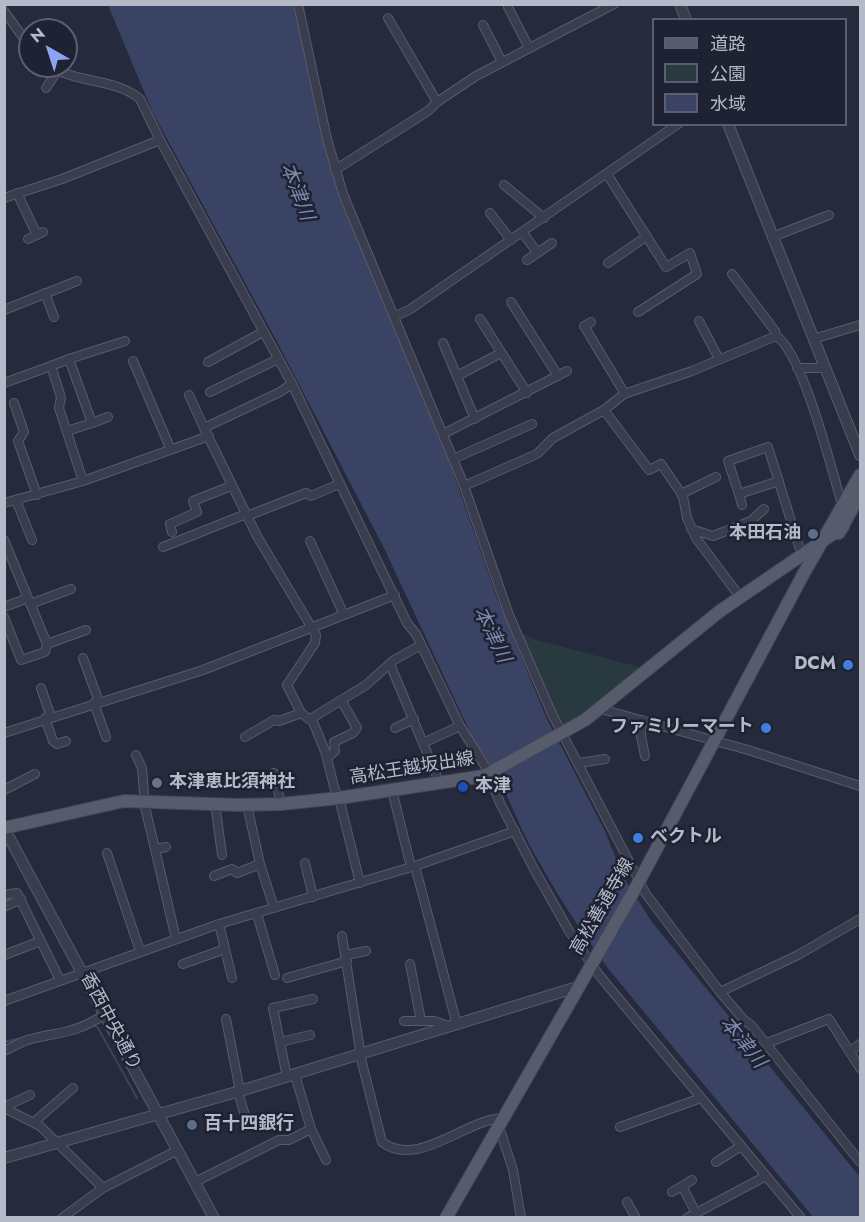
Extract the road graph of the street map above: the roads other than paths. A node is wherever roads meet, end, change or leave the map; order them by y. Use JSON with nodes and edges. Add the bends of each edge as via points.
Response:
{"nodes":[{"id":1,"x":298,"y":4,"type":"edge"},
{"id":2,"x":610,"y":5,"type":"edge"},
{"id":3,"x":508,"y":7,"type":"dead end"},
{"id":4,"x":4,"y":11,"type":"edge"},
{"id":5,"x":388,"y":18,"type":"dead end"},
{"id":6,"x":483,"y":25,"type":"dead end"},
{"id":7,"x":18,"y":30,"type":"edge"},
{"id":8,"x":530,"y":48,"type":"junction"},
{"id":9,"x":502,"y":62,"type":"junction"},
{"id":10,"x":78,"y":76,"type":"edge"},
{"id":11,"x":50,"y":78,"type":"edge"},
{"id":12,"x":46,"y":88,"type":"dead end"},
{"id":13,"x":437,"y":102,"type":"junction"},
{"id":14,"x":675,"y":126,"type":"edge"},
{"id":15,"x":729,"y":126,"type":"edge"},
{"id":16,"x":160,"y":140,"type":"junction"},
{"id":17,"x":335,"y":170,"type":"junction"},
{"id":18,"x":607,"y":174,"type":"junction"},
{"id":19,"x":504,"y":185,"type":"dead end"},
{"id":20,"x":17,"y":193,"type":"junction"},
{"id":21,"x":4,"y":198,"type":"edge"},
{"id":22,"x":490,"y":213,"type":"dead end"},
{"id":23,"x":829,"y":214,"type":"dead end"},
{"id":24,"x":544,"y":218,"type":"junction"},
{"id":25,"x":522,"y":232,"type":"junction"},
{"id":26,"x":36,"y":236,"type":"dead end"},
{"id":27,"x":646,"y":236,"type":"junction"},
{"id":28,"x":772,"y":237,"type":"junction"},
{"id":29,"x":511,"y":240,"type":"junction"},
{"id":30,"x":552,"y":243,"type":"dead end"},
{"id":31,"x":537,"y":252,"type":"junction"},
{"id":32,"x":527,"y":260,"type":"dead end"},
{"id":33,"x":608,"y":263,"type":"dead end"},
{"id":34,"x":732,"y":274,"type":"dead end"},
{"id":35,"x":77,"y":282,"type":"dead end"},
{"id":36,"x":45,"y":293,"type":"junction"},
{"id":37,"x":511,"y":302,"type":"dead end"},
{"id":38,"x":4,"y":310,"type":"edge"},
{"id":39,"x":638,"y":312,"type":"dead end"},
{"id":40,"x":395,"y":316,"type":"junction"},
{"id":41,"x":54,"y":317,"type":"dead end"},
{"id":42,"x":480,"y":319,"type":"dead end"},
{"id":43,"x":699,"y":321,"type":"dead end"},
{"id":44,"x":591,"y":322,"type":"dead end"},
{"id":45,"x":861,"y":325,"type":"edge"},
{"id":46,"x":263,"y":332,"type":"junction"},
{"id":47,"x":776,"y":336,"type":"junction"},
{"id":48,"x":813,"y":339,"type":"junction"},
{"id":49,"x":125,"y":340,"type":"dead end"},
{"id":50,"x":443,"y":343,"type":"dead end"},
{"id":51,"x":501,"y":353,"type":"junction"},
{"id":52,"x":278,"y":358,"type":"junction"},
{"id":53,"x":69,"y":359,"type":"junction"},
{"id":54,"x":719,"y":359,"type":"junction"},
{"id":55,"x":133,"y":361,"type":"dead end"},
{"id":56,"x":208,"y":362,"type":"dead end"},
{"id":57,"x":51,"y":366,"type":"junction"},
{"id":58,"x":797,"y":368,"type":"junction"},
{"id":59,"x":824,"y":368,"type":"junction"},
{"id":60,"x":567,"y":371,"type":"dead end"},
{"id":61,"x":457,"y":376,"type":"junction"},
{"id":62,"x":558,"y":376,"type":"junction"},
{"id":63,"x":4,"y":382,"type":"edge"},
{"id":64,"x":292,"y":384,"type":"junction"},
{"id":65,"x":210,"y":392,"type":"dead end"},
{"id":66,"x":527,"y":393,"type":"junction"},
{"id":67,"x":626,"y":394,"type":"junction"},
{"id":68,"x":189,"y":395,"type":"dead end"},
{"id":69,"x":14,"y":403,"type":"dead end"},
{"id":70,"x":604,"y":410,"type":"junction"},
{"id":71,"x":108,"y":417,"type":"dead end"},
{"id":72,"x":475,"y":419,"type":"junction"},
{"id":73,"x":92,"y":423,"type":"junction"},
{"id":74,"x":532,"y":424,"type":"dead end"},
{"id":75,"x":67,"y":431,"type":"junction"},
{"id":76,"x":206,"y":432,"type":"junction"},
{"id":77,"x":443,"y":434,"type":"junction"},
{"id":78,"x":171,"y":450,"type":"junction"},
{"id":79,"x":861,"y":454,"type":"edge"},
{"id":80,"x":453,"y":459,"type":"junction"},
{"id":81,"x":861,"y":475,"type":"edge"},
{"id":82,"x":716,"y":477,"type":"dead end"},
{"id":83,"x":83,"y":481,"type":"junction"},
{"id":84,"x":779,"y":481,"type":"junction"},
{"id":85,"x":339,"y":484,"type":"junction"},
{"id":86,"x":231,"y":486,"type":"junction"},
{"id":87,"x":464,"y":486,"type":"junction"},
{"id":88,"x":681,"y":494,"type":"junction"},
{"id":89,"x":739,"y":494,"type":"junction"},
{"id":90,"x":37,"y":495,"type":"junction"},
{"id":91,"x":855,"y":498,"type":"edge"},
{"id":92,"x":16,"y":500,"type":"junction"},
{"id":93,"x":4,"y":503,"type":"edge"},
{"id":94,"x":742,"y":505,"type":"dead end"},
{"id":95,"x":764,"y":510,"type":"dead end"},
{"id":96,"x":247,"y":515,"type":"junction"},
{"id":97,"x":843,"y":527,"type":"junction"},
{"id":98,"x":691,"y":529,"type":"junction"},
{"id":99,"x":172,"y":532,"type":"dead end"},
{"id":100,"x":825,"y":538,"type":"junction"},
{"id":101,"x":4,"y":540,"type":"edge"},
{"id":102,"x":32,"y":540,"type":"dead end"},
{"id":103,"x":310,"y":541,"type":"dead end"},
{"id":104,"x":163,"y":547,"type":"dead end"},
{"id":105,"x":804,"y":564,"type":"junction"},
{"id":106,"x":71,"y":589,"type":"dead end"},
{"id":107,"x":395,"y":595,"type":"junction"},
{"id":108,"x":740,"y":597,"type":"junction"},
{"id":109,"x":29,"y":601,"type":"junction"},
{"id":110,"x":4,"y":607,"type":"edge"},
{"id":111,"x":345,"y":615,"type":"junction"},
{"id":112,"x":4,"y":617,"type":"edge"},
{"id":113,"x":313,"y":627,"type":"junction"},
{"id":114,"x":86,"y":630,"type":"dead end"},
{"id":115,"x":47,"y":644,"type":"junction"},
{"id":116,"x":421,"y":645,"type":"junction"},
{"id":117,"x":83,"y":658,"type":"dead end"},
{"id":118,"x":390,"y":664,"type":"junction"},
{"id":119,"x":41,"y":688,"type":"dead end"},
{"id":120,"x":341,"y":700,"type":"junction"},
{"id":121,"x":97,"y":703,"type":"junction"},
{"id":122,"x":601,"y":709,"type":"junction"},
{"id":123,"x":301,"y":713,"type":"junction"},
{"id":124,"x":48,"y":717,"type":"junction"},
{"id":125,"x":312,"y":718,"type":"junction"},
{"id":126,"x":414,"y":719,"type":"junction"},
{"id":127,"x":642,"y":720,"type":"junction"},
{"id":128,"x":460,"y":726,"type":"junction"},
{"id":129,"x":395,"y":728,"type":"dead end"},
{"id":130,"x":4,"y":733,"type":"edge"},
{"id":131,"x":561,"y":735,"type":"junction"},
{"id":132,"x":106,"y":736,"type":"dead end"},
{"id":133,"x":245,"y":737,"type":"dead end"},
{"id":134,"x":66,"y":741,"type":"dead end"},
{"id":135,"x":716,"y":742,"type":"junction"},
{"id":136,"x":423,"y":743,"type":"junction"},
{"id":137,"x":136,"y":755,"type":"dead end"},
{"id":138,"x":645,"y":756,"type":"dead end"},
{"id":139,"x":327,"y":758,"type":"junction"},
{"id":140,"x":605,"y":759,"type":"dead end"},
{"id":141,"x":579,"y":763,"type":"junction"},
{"id":142,"x":274,"y":773,"type":"dead end"},
{"id":143,"x":491,"y":773,"type":"junction"},
{"id":144,"x":35,"y":774,"type":"dead end"},
{"id":145,"x":440,"y":784,"type":"junction"},
{"id":146,"x":861,"y":786,"type":"edge"},
{"id":147,"x":4,"y":790,"type":"edge"},
{"id":148,"x":392,"y":790,"type":"junction"},
{"id":149,"x":338,"y":798,"type":"junction"},
{"id":150,"x":145,"y":801,"type":"junction"},
{"id":151,"x":215,"y":803,"type":"junction"},
{"id":152,"x":281,"y":804,"type":"junction"},
{"id":153,"x":247,"y":805,"type":"junction"},
{"id":154,"x":4,"y":828,"type":"edge"},
{"id":155,"x":515,"y":831,"type":"junction"},
{"id":156,"x":166,"y":848,"type":"dead end"},
{"id":157,"x":155,"y":849,"type":"junction"},
{"id":158,"x":106,"y":853,"type":"dead end"},
{"id":159,"x":222,"y":855,"type":"dead end"},
{"id":160,"x":305,"y":863,"type":"dead end"},
{"id":161,"x":261,"y":864,"type":"junction"},
{"id":162,"x":413,"y":866,"type":"junction"},
{"id":163,"x":214,"y":876,"type":"dead end"},
{"id":164,"x":360,"y":883,"type":"junction"},
{"id":165,"x":637,"y":885,"type":"junction"},
{"id":166,"x":4,"y":895,"type":"edge"},
{"id":167,"x":313,"y":897,"type":"junction"},
{"id":168,"x":21,"y":899,"type":"junction"},
{"id":169,"x":4,"y":907,"type":"edge"},
{"id":170,"x":274,"y":908,"type":"junction"},
{"id":171,"x":257,"y":914,"type":"junction"},
{"id":172,"x":861,"y":919,"type":"edge"},
{"id":173,"x":219,"y":924,"type":"junction"},
{"id":174,"x":342,"y":936,"type":"dead end"},
{"id":175,"x":176,"y":939,"type":"junction"},
{"id":176,"x":41,"y":941,"type":"junction"},
{"id":177,"x":225,"y":950,"type":"junction"},
{"id":178,"x":140,"y":951,"type":"junction"},
{"id":179,"x":366,"y":951,"type":"dead end"},
{"id":180,"x":4,"y":955,"type":"edge"},
{"id":181,"x":346,"y":958,"type":"junction"},
{"id":182,"x":593,"y":961,"type":"junction"},
{"id":183,"x":183,"y":964,"type":"dead end"},
{"id":184,"x":410,"y":964,"type":"dead end"},
{"id":185,"x":270,"y":971,"type":"dead end"},
{"id":186,"x":84,"y":973,"type":"junction"},
{"id":187,"x":232,"y":978,"type":"dead end"},
{"id":188,"x":287,"y":978,"type":"dead end"},
{"id":189,"x":60,"y":980,"type":"junction"},
{"id":190,"x":577,"y":987,"type":"junction"},
{"id":191,"x":720,"y":992,"type":"junction"},
{"id":192,"x":313,"y":999,"type":"dead end"},
{"id":193,"x":4,"y":1001,"type":"edge"},
{"id":194,"x":105,"y":1014,"type":"junction"},
{"id":195,"x":226,"y":1019,"type":"dead end"},
{"id":196,"x":404,"y":1021,"type":"dead end"},
{"id":197,"x":421,"y":1021,"type":"junction"},
{"id":198,"x":455,"y":1026,"type":"junction"},
{"id":199,"x":310,"y":1035,"type":"dead end"},
{"id":200,"x":280,"y":1042,"type":"junction"},
{"id":201,"x":767,"y":1043,"type":"junction"},
{"id":202,"x":861,"y":1044,"type":"edge"},
{"id":203,"x":4,"y":1051,"type":"edge"},
{"id":204,"x":850,"y":1051,"type":"junction"},
{"id":205,"x":361,"y":1055,"type":"junction"},
{"id":206,"x":861,"y":1068,"type":"edge"},
{"id":207,"x":291,"y":1076,"type":"junction"},
{"id":208,"x":73,"y":1088,"type":"dead end"},
{"id":209,"x":239,"y":1092,"type":"junction"},
{"id":210,"x":30,"y":1095,"type":"dead end"},
{"id":211,"x":701,"y":1098,"type":"junction"},
{"id":212,"x":4,"y":1108,"type":"edge"},
{"id":213,"x":159,"y":1115,"type":"junction"},
{"id":214,"x":34,"y":1122,"type":"junction"},
{"id":215,"x":247,"y":1122,"type":"dead end"},
{"id":216,"x":501,"y":1123,"type":"junction"},
{"id":217,"x":620,"y":1127,"type":"dead end"},
{"id":218,"x":311,"y":1129,"type":"junction"},
{"id":219,"x":58,"y":1143,"type":"junction"},
{"id":220,"x":741,"y":1146,"type":"junction"},
{"id":221,"x":178,"y":1150,"type":"junction"},
{"id":222,"x":4,"y":1158,"type":"edge"},
{"id":223,"x":326,"y":1161,"type":"dead end"},
{"id":224,"x":716,"y":1162,"type":"dead end"},
{"id":225,"x":861,"y":1162,"type":"edge"},
{"id":226,"x":766,"y":1176,"type":"junction"},
{"id":227,"x":692,"y":1180,"type":"dead end"},
{"id":228,"x":195,"y":1182,"type":"junction"},
{"id":229,"x":682,"y":1186,"type":"junction"},
{"id":230,"x":103,"y":1188,"type":"junction"},
{"id":231,"x":672,"y":1192,"type":"dead end"},
{"id":232,"x":627,"y":1202,"type":"dead end"},
{"id":233,"x":696,"y":1213,"type":"junction"},
{"id":234,"x":62,"y":1218,"type":"edge"},
{"id":235,"x":214,"y":1218,"type":"edge"},
{"id":236,"x":446,"y":1218,"type":"edge"},
{"id":237,"x":521,"y":1218,"type":"edge"},
{"id":238,"x":636,"y":1218,"type":"edge"},
{"id":239,"x":687,"y":1218,"type":"edge"},
{"id":240,"x":801,"y":1218,"type":"edge"}],
"edges":[{"from":1,"to":17,"type":"street"},
{"from":2,"to":8,"type":"street"},
{"from":3,"to":8,"type":"street"},
{"from":4,"to":7,"type":"street"},
{"from":5,"to":13,"type":"street"},
{"from":6,"to":9,"type":"street"},
{"from":8,"to":9,"type":"street"},
{"from":9,"to":13,"type":"street"},
{"from":10,"to":16,"type":"street","via":[[135,94]]},
{"from":11,"to":12,"type":"street"},
{"from":13,"to":17,"type":"street"},
{"from":14,"to":18,"type":"street"},
{"from":15,"to":28,"type":"street"},
{"from":16,"to":20,"type":"street"},
{"from":16,"to":46,"type":"street"},
{"from":17,"to":40,"type":"street"},
{"from":18,"to":24,"type":"street"},
{"from":18,"to":27,"type":"street"},
{"from":19,"to":24,"type":"street"},
{"from":20,"to":21,"type":"street"},
{"from":20,"to":26,"type":"street"},
{"from":22,"to":29,"type":"street"},
{"from":23,"to":28,"type":"street"},
{"from":24,"to":25,"type":"street"},
{"from":25,"to":29,"type":"street"},
{"from":25,"to":31,"type":"street"},
{"from":27,"to":33,"type":"street"},
{"from":27,"to":39,"type":"street","via":[[666,267],[690,253],[697,274]]},
{"from":28,"to":48,"type":"street"},
{"from":29,"to":40,"type":"street"},
{"from":30,"to":31,"type":"street"},
{"from":31,"to":32,"type":"street"},
{"from":34,"to":47,"type":"street"},
{"from":35,"to":36,"type":"street"},
{"from":36,"to":38,"type":"street"},
{"from":36,"to":41,"type":"street"},
{"from":37,"to":62,"type":"street"},
{"from":40,"to":77,"type":"street"},
{"from":42,"to":51,"type":"street"},
{"from":43,"to":54,"type":"street"},
{"from":44,"to":67,"type":"street","via":[[584,326]]},
{"from":45,"to":48,"type":"street"},
{"from":46,"to":52,"type":"street"},
{"from":46,"to":56,"type":"street"},
{"from":47,"to":54,"type":"street"},
{"from":47,"to":58,"type":"street"},
{"from":48,"to":59,"type":"street"},
{"from":49,"to":53,"type":"street"},
{"from":50,"to":61,"type":"street"},
{"from":51,"to":61,"type":"street"},
{"from":51,"to":66,"type":"street"},
{"from":52,"to":64,"type":"street"},
{"from":52,"to":65,"type":"street"},
{"from":53,"to":57,"type":"street"},
{"from":53,"to":73,"type":"street"},
{"from":54,"to":67,"type":"street"},
{"from":55,"to":78,"type":"street"},
{"from":57,"to":63,"type":"street"},
{"from":57,"to":75,"type":"street"},
{"from":58,"to":59,"type":"street"},
{"from":58,"to":91,"type":"street"},
{"from":59,"to":79,"type":"street"},
{"from":60,"to":62,"type":"street"},
{"from":61,"to":72,"type":"street"},
{"from":62,"to":66,"type":"street"},
{"from":64,"to":76,"type":"street"},
{"from":64,"to":85,"type":"street"},
{"from":66,"to":72,"type":"street"},
{"from":67,"to":70,"type":"street"},
{"from":68,"to":76,"type":"street"},
{"from":69,"to":90,"type":"street","via":[[24,432],[18,441]]},
{"from":70,"to":87,"type":"street","via":[[553,438],[537,454]]},
{"from":70,"to":88,"type":"street","via":[[649,470],[661,464]]},
{"from":71,"to":73,"type":"street"},
{"from":72,"to":77,"type":"street"},
{"from":73,"to":75,"type":"street"},
{"from":74,"to":80,"type":"street"},
{"from":75,"to":83,"type":"street"},
{"from":76,"to":78,"type":"street"},
{"from":76,"to":86,"type":"street"},
{"from":77,"to":80,"type":"street"},
{"from":78,"to":83,"type":"street"},
{"from":80,"to":87,"type":"street"},
{"from":81,"to":91,"type":"main road","name":"高松善通寺線"},
{"from":82,"to":88,"type":"street"},
{"from":83,"to":90,"type":"street"},
{"from":84,"to":89,"type":"street"},
{"from":84,"to":89,"type":"street","via":[[767,444],[725,461]]},
{"from":84,"to":105,"type":"street"},
{"from":85,"to":96,"type":"street"},
{"from":85,"to":107,"type":"street"},
{"from":86,"to":96,"type":"street"},
{"from":86,"to":99,"type":"street","via":[[193,501],[197,512],[170,524]]},
{"from":87,"to":131,"type":"street","via":[[509,615]]},
{"from":88,"to":98,"type":"street"},
{"from":89,"to":94,"type":"street"},
{"from":90,"to":92,"type":"street"},
{"from":91,"to":97,"type":"main road","name":"高松善通寺線"},
{"from":91,"to":100,"type":"main road","name":"高松善通寺線"},
{"from":92,"to":93,"type":"street"},
{"from":92,"to":102,"type":"street"},
{"from":95,"to":98,"type":"street","via":[[751,521],[713,536]]},
{"from":96,"to":104,"type":"street"},
{"from":96,"to":113,"type":"street"},
{"from":97,"to":100,"type":"main road","name":"高松善通寺線"},
{"from":97,"to":105,"type":"main road","name":"高松善通寺線"},
{"from":98,"to":108,"type":"street"},
{"from":100,"to":105,"type":"main road","name":"高松善通寺線"},
{"from":101,"to":109,"type":"street"},
{"from":103,"to":111,"type":"street"},
{"from":105,"to":108,"type":"main road","name":"高松王越坂出線"},
{"from":105,"to":135,"type":"main road","name":"高松善通寺線","via":[[786,611]]},
{"from":106,"to":109,"type":"street"},
{"from":107,"to":111,"type":"street"},
{"from":107,"to":116,"type":"street"},
{"from":108,"to":122,"type":"main road","name":"高松王越坂出線"},
{"from":109,"to":110,"type":"street"},
{"from":109,"to":115,"type":"street"},
{"from":111,"to":113,"type":"street"},
{"from":112,"to":115,"type":"street","via":[[21,660],[45,652]]},
{"from":113,"to":121,"type":"street","via":[[202,670]]},
{"from":113,"to":123,"type":"street","via":[[315,643],[287,685]]},
{"from":114,"to":115,"type":"street"},
{"from":116,"to":118,"type":"street"},
{"from":116,"to":128,"type":"street"},
{"from":117,"to":121,"type":"street"},
{"from":118,"to":120,"type":"street"},
{"from":118,"to":126,"type":"street"},
{"from":119,"to":124,"type":"street"},
{"from":120,"to":125,"type":"street"},
{"from":120,"to":139,"type":"street","via":[[357,728],[334,742],[335,751]]},
{"from":121,"to":124,"type":"street"},
{"from":121,"to":132,"type":"street"},
{"from":122,"to":127,"type":"street"},
{"from":122,"to":131,"type":"main road","name":"高松王越坂出線"},
{"from":123,"to":125,"type":"street"},
{"from":123,"to":133,"type":"street","via":[[274,720]]},
{"from":124,"to":130,"type":"street"},
{"from":124,"to":134,"type":"street","via":[[53,741]]},
{"from":125,"to":139,"type":"street"},
{"from":126,"to":129,"type":"street"},
{"from":126,"to":136,"type":"street"},
{"from":127,"to":135,"type":"street"},
{"from":127,"to":138,"type":"street"},
{"from":128,"to":136,"type":"street"},
{"from":128,"to":143,"type":"street"},
{"from":131,"to":141,"type":"street"},
{"from":131,"to":143,"type":"main road","name":"高松王越坂出線"},
{"from":135,"to":146,"type":"street"},
{"from":135,"to":165,"type":"main road","name":"高松善通寺線"},
{"from":136,"to":145,"type":"street"},
{"from":137,"to":150,"type":"street","via":[[142,768]]},
{"from":139,"to":149,"type":"street"},
{"from":140,"to":141,"type":"street"},
{"from":141,"to":165,"type":"street"},
{"from":142,"to":152,"type":"street"},
{"from":143,"to":145,"type":"main road","name":"高松王越坂出線"},
{"from":143,"to":155,"type":"street"},
{"from":144,"to":147,"type":"street"},
{"from":145,"to":148,"type":"main road","name":"高松王越坂出線"},
{"from":148,"to":149,"type":"main road","name":"高松王越坂出線"},
{"from":148,"to":162,"type":"street"},
{"from":149,"to":152,"type":"main road","name":"高松王越坂出線"},
{"from":149,"to":164,"type":"street"},
{"from":150,"to":151,"type":"main road","name":"高松王越坂出線"},
{"from":150,"to":154,"type":"main road","name":"高松王越坂出線","via":[[124,801]]},
{"from":150,"to":157,"type":"street"},
{"from":151,"to":153,"type":"main road","name":"高松王越坂出線"},
{"from":151,"to":159,"type":"street"},
{"from":152,"to":153,"type":"main road","name":"高松王越坂出線"},
{"from":153,"to":161,"type":"street"},
{"from":154,"to":186,"type":"street","name":"香西中央通り"},
{"from":155,"to":162,"type":"street"},
{"from":155,"to":182,"type":"street","via":[[560,915]]},
{"from":156,"to":157,"type":"street"},
{"from":157,"to":175,"type":"street"},
{"from":158,"to":178,"type":"street"},
{"from":160,"to":167,"type":"street"},
{"from":161,"to":163,"type":"street"},
{"from":161,"to":170,"type":"street"},
{"from":162,"to":164,"type":"street"},
{"from":162,"to":198,"type":"street"},
{"from":164,"to":167,"type":"street"},
{"from":165,"to":182,"type":"main road","name":"高松善通寺線"},
{"from":165,"to":191,"type":"street"},
{"from":166,"to":168,"type":"street","via":[[17,893]]},
{"from":167,"to":170,"type":"street"},
{"from":168,"to":169,"type":"street"},
{"from":168,"to":176,"type":"street"},
{"from":170,"to":171,"type":"street"},
{"from":171,"to":173,"type":"street"},
{"from":171,"to":185,"type":"street","via":[[269,938]]},
{"from":172,"to":191,"type":"street","via":[[798,955]]},
{"from":173,"to":175,"type":"street"},
{"from":173,"to":177,"type":"street"},
{"from":174,"to":181,"type":"street"},
{"from":175,"to":178,"type":"street"},
{"from":176,"to":180,"type":"street"},
{"from":176,"to":189,"type":"street"},
{"from":177,"to":183,"type":"street"},
{"from":177,"to":187,"type":"street"},
{"from":178,"to":186,"type":"street"},
{"from":179,"to":181,"type":"street"},
{"from":181,"to":188,"type":"street"},
{"from":181,"to":205,"type":"street"},
{"from":182,"to":190,"type":"main road","name":"高松善通寺線"},
{"from":182,"to":211,"type":"street"},
{"from":184,"to":197,"type":"street"},
{"from":186,"to":189,"type":"street"},
{"from":186,"to":194,"type":"street","name":"香西中央通り"},
{"from":189,"to":193,"type":"street"},
{"from":190,"to":198,"type":"street"},
{"from":190,"to":216,"type":"main road","name":"高松善通寺線"},
{"from":191,"to":201,"type":"street"},
{"from":192,"to":200,"type":"street","via":[[273,1008]]},
{"from":194,"to":203,"type":"street","via":[[60,1035],[30,1039]]},
{"from":194,"to":213,"type":"street","name":"香西中央通り"},
{"from":195,"to":209,"type":"street"},
{"from":196,"to":197,"type":"street"},
{"from":197,"to":198,"type":"street"},
{"from":198,"to":205,"type":"street"},
{"from":199,"to":200,"type":"street"},
{"from":200,"to":207,"type":"street"},
{"from":201,"to":204,"type":"street","via":[[829,1019]]},
{"from":201,"to":225,"type":"street"},
{"from":202,"to":204,"type":"street"},
{"from":204,"to":206,"type":"street"},
{"from":205,"to":207,"type":"street"},
{"from":205,"to":216,"type":"street","via":[[379,1136],[389,1148],[418,1150],[483,1122]]},
{"from":207,"to":209,"type":"street"},
{"from":207,"to":218,"type":"street"},
{"from":208,"to":214,"type":"street"},
{"from":209,"to":213,"type":"street"},
{"from":209,"to":215,"type":"street"},
{"from":210,"to":212,"type":"street"},
{"from":211,"to":217,"type":"street"},
{"from":211,"to":220,"type":"street"},
{"from":212,"to":214,"type":"street"},
{"from":213,"to":219,"type":"street"},
{"from":213,"to":221,"type":"street","name":"香西中央通り"},
{"from":214,"to":219,"type":"street"},
{"from":216,"to":236,"type":"main road","name":"高松善通寺線"},
{"from":216,"to":237,"type":"street"},
{"from":218,"to":223,"type":"street"},
{"from":218,"to":228,"type":"street","via":[[289,1140],[279,1140]]},
{"from":219,"to":222,"type":"street"},
{"from":219,"to":230,"type":"street"},
{"from":220,"to":224,"type":"street"},
{"from":220,"to":226,"type":"street"},
{"from":221,"to":228,"type":"street","name":"香西中央通り"},
{"from":221,"to":230,"type":"street"},
{"from":226,"to":233,"type":"street"},
{"from":226,"to":240,"type":"street"},
{"from":227,"to":229,"type":"street"},
{"from":228,"to":235,"type":"street","name":"香西中央通り"},
{"from":229,"to":231,"type":"street"},
{"from":229,"to":233,"type":"street"},
{"from":230,"to":234,"type":"street"},
{"from":232,"to":238,"type":"street"},
{"from":233,"to":239,"type":"street"}]}
